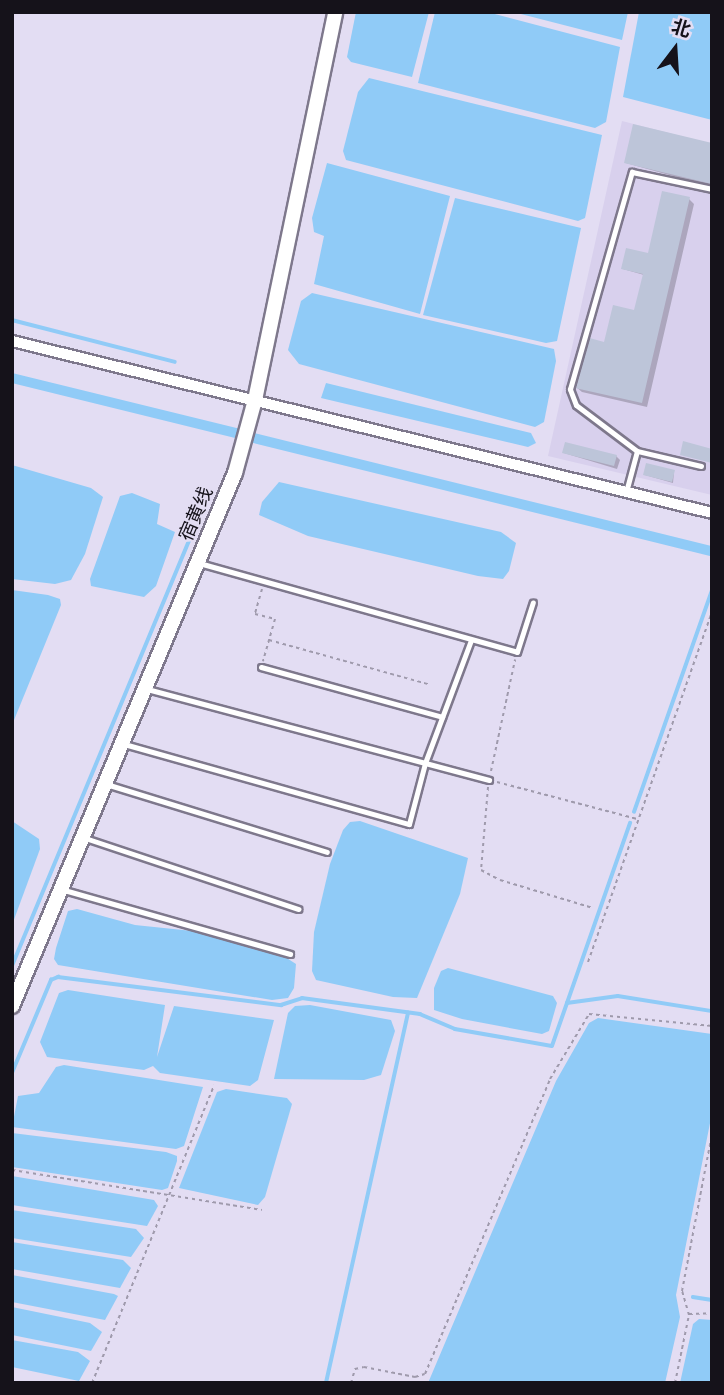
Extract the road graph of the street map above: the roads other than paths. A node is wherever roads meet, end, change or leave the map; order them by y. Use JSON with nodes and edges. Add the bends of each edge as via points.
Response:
{"nodes":[{"id":1,"x":335,"y":12,"type":"edge"},
{"id":2,"x":712,"y":188,"type":"edge"},
{"id":3,"x":12,"y":341,"type":"edge"},
{"id":4,"x":255,"y":400,"type":"junction"},
{"id":5,"x":637,"y":451,"type":"junction"},
{"id":6,"x":701,"y":466,"type":"dead end"},
{"id":7,"x":626,"y":492,"type":"junction"},
{"id":8,"x":712,"y":513,"type":"edge"},
{"id":9,"x":196,"y":562,"type":"junction"},
{"id":10,"x":533,"y":601,"type":"dead end"},
{"id":11,"x":471,"y":639,"type":"junction"},
{"id":12,"x":261,"y":667,"type":"road end"},
{"id":13,"x":144,"y":688,"type":"junction"},
{"id":14,"x":442,"y":717,"type":"junction"},
{"id":15,"x":121,"y":743,"type":"junction"},
{"id":16,"x":425,"y":763,"type":"junction"},
{"id":17,"x":489,"y":780,"type":"road end"},
{"id":18,"x":104,"y":783,"type":"junction"},
{"id":19,"x":82,"y":837,"type":"junction"},
{"id":20,"x":327,"y":852,"type":"dead end"},
{"id":21,"x":61,"y":889,"type":"junction"},
{"id":22,"x":299,"y":909,"type":"dead end"},
{"id":23,"x":290,"y":954,"type":"dead end"},
{"id":24,"x":12,"y":1006,"type":"edge"}],
"edges":[{"from":1,"to":4,"type":"main road","name":"宿黄线"},
{"from":2,"to":5,"type":"lane","via":[[632,172],[608,268],[587,320],[571,399]]},
{"from":3,"to":4,"type":"street"},
{"from":4,"to":7,"type":"street"},
{"from":4,"to":9,"type":"main road","name":"宿黄线","via":[[234,473]]},
{"from":5,"to":6,"type":"lane"},
{"from":5,"to":7,"type":"lane"},
{"from":7,"to":8,"type":"street"},
{"from":9,"to":11,"type":"lane"},
{"from":9,"to":13,"type":"main road","name":"宿黄线"},
{"from":10,"to":11,"type":"lane","via":[[517,652]]},
{"from":11,"to":14,"type":"lane"},
{"from":12,"to":14,"type":"lane"},
{"from":13,"to":15,"type":"main road","name":"宿黄线"},
{"from":13,"to":16,"type":"lane"},
{"from":14,"to":16,"type":"lane"},
{"from":15,"to":16,"type":"lane","via":[[409,824]]},
{"from":15,"to":18,"type":"main road","name":"宿黄线"},
{"from":16,"to":17,"type":"lane"},
{"from":18,"to":19,"type":"main road","name":"宿黄线"},
{"from":18,"to":20,"type":"lane"},
{"from":19,"to":21,"type":"main road","name":"宿黄线"},
{"from":19,"to":22,"type":"lane"},
{"from":21,"to":23,"type":"lane"},
{"from":21,"to":24,"type":"main road","name":"宿黄线"}]}
